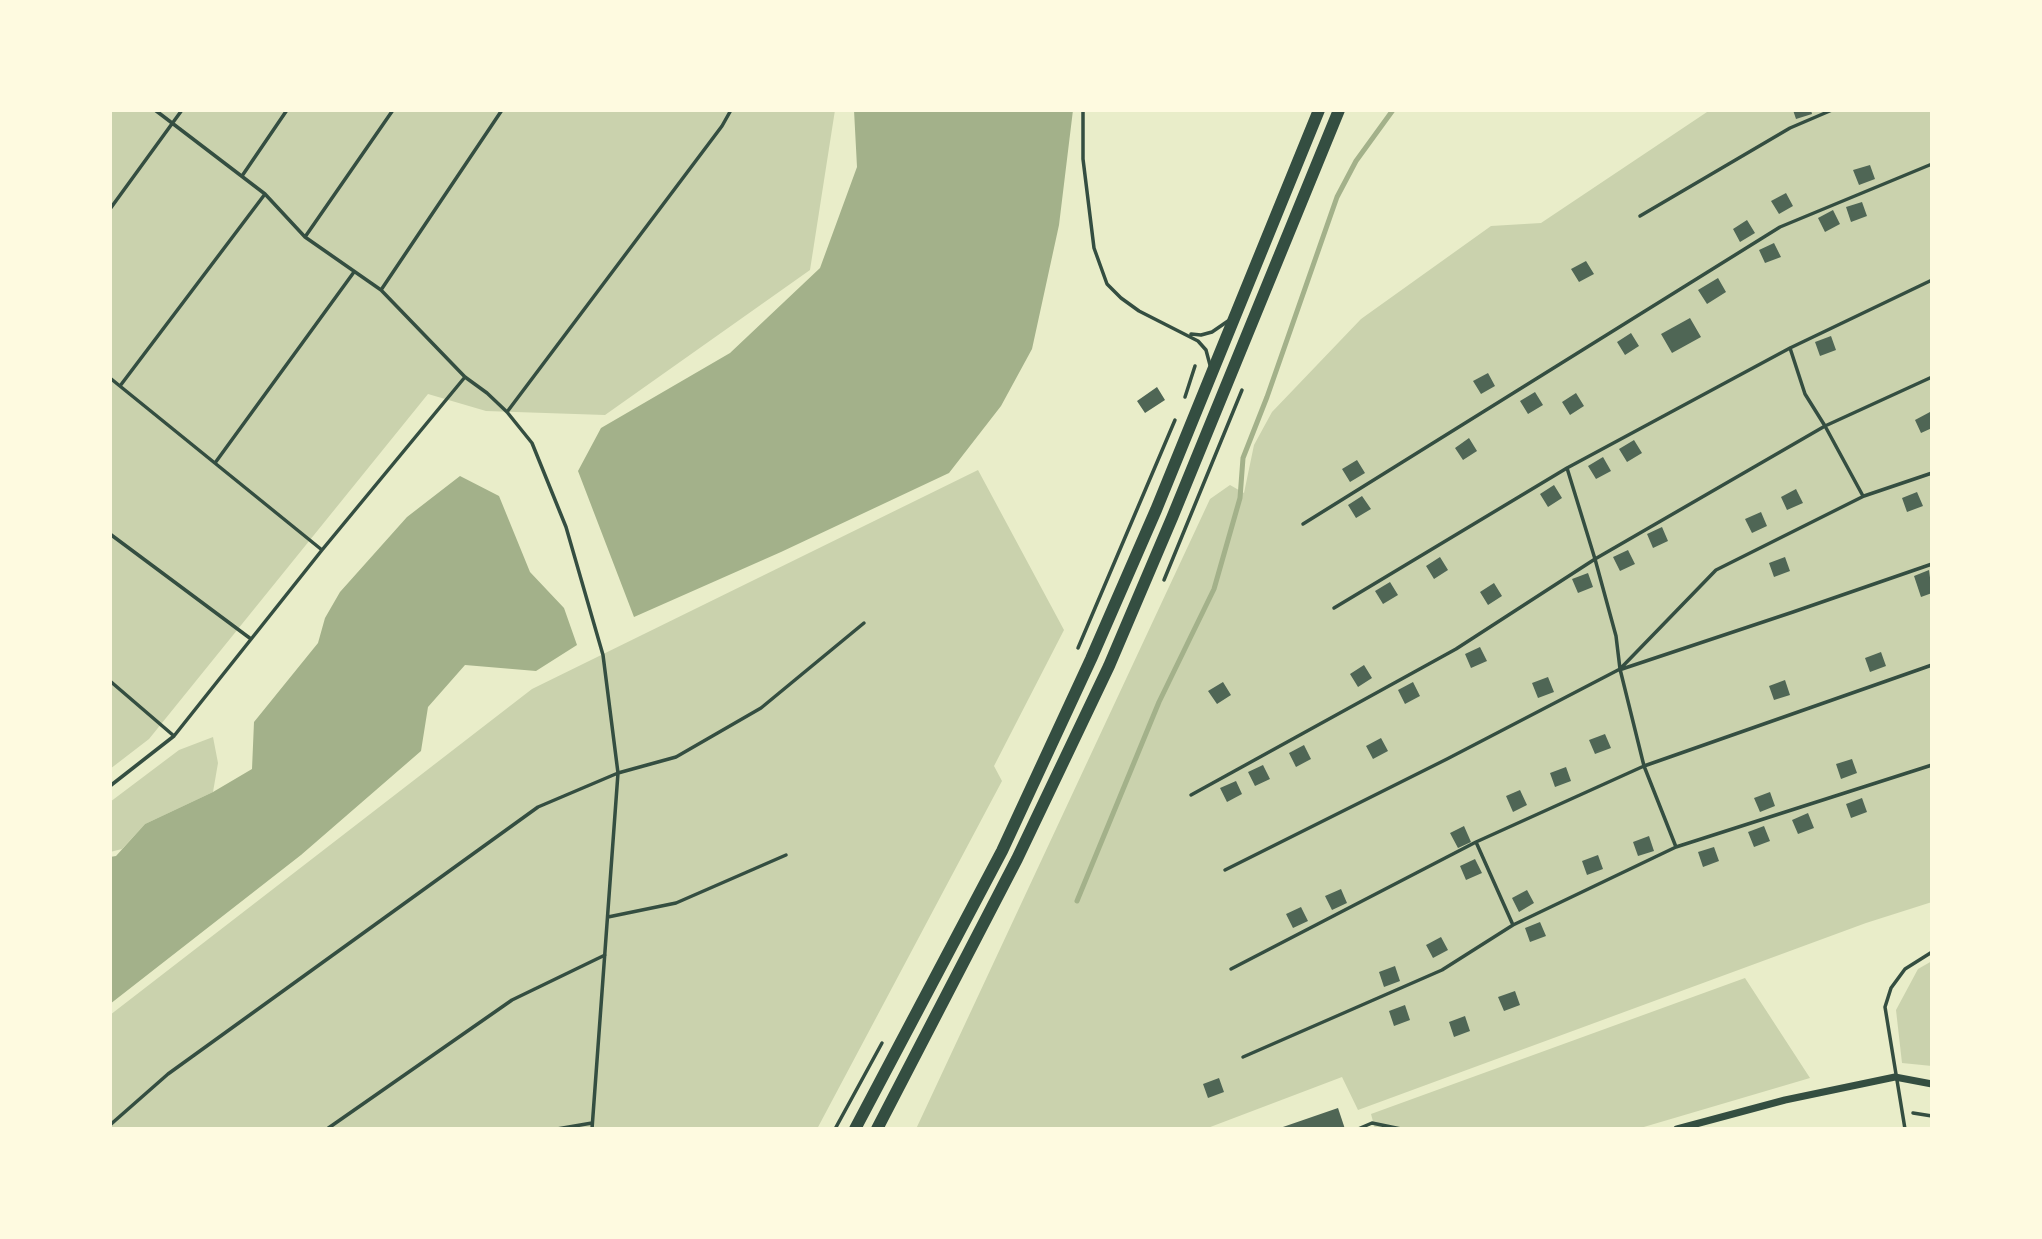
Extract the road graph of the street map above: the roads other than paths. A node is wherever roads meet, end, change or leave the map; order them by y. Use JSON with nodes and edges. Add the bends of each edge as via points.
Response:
{"nodes":[{"id":1,"x":155,"y":110,"type":"edge"},
{"id":2,"x":182,"y":110,"type":"edge"},
{"id":3,"x":287,"y":110,"type":"edge"},
{"id":4,"x":393,"y":110,"type":"edge"},
{"id":5,"x":502,"y":110,"type":"edge"},
{"id":6,"x":731,"y":110,"type":"edge"},
{"id":7,"x":1083,"y":110,"type":"edge"},
{"id":8,"x":1319,"y":110,"type":"edge"},
{"id":9,"x":1339,"y":110,"type":"edge"},
{"id":10,"x":1832,"y":110,"type":"edge"},
{"id":11,"x":172,"y":125,"type":"junction"},
{"id":12,"x":1932,"y":164,"type":"edge"},
{"id":13,"x":242,"y":176,"type":"junction"},
{"id":14,"x":265,"y":194,"type":"junction"},
{"id":15,"x":110,"y":209,"type":"edge"},
{"id":16,"x":1640,"y":215,"type":"dead end"},
{"id":17,"x":305,"y":237,"type":"junction"},
{"id":18,"x":355,"y":271,"type":"junction"},
{"id":19,"x":1932,"y":280,"type":"edge"},
{"id":20,"x":381,"y":290,"type":"junction"},
{"id":21,"x":1237,"y":309,"type":"junction"},
{"id":22,"x":1185,"y":333,"type":"junction"},
{"id":23,"x":1790,"y":348,"type":"junction"},
{"id":24,"x":465,"y":377,"type":"junction"},
{"id":25,"x":1932,"y":377,"type":"edge"},
{"id":26,"x":110,"y":378,"type":"edge"},
{"id":27,"x":1209,"y":379,"type":"junction"},
{"id":28,"x":120,"y":386,"type":"junction"},
{"id":29,"x":507,"y":412,"type":"junction"},
{"id":30,"x":1825,"y":426,"type":"junction"},
{"id":31,"x":215,"y":463,"type":"junction"},
{"id":32,"x":1567,"y":468,"type":"junction"},
{"id":33,"x":1932,"y":473,"type":"edge"},
{"id":34,"x":1864,"y":496,"type":"junction"},
{"id":35,"x":1303,"y":524,"type":"dead end"},
{"id":36,"x":110,"y":534,"type":"edge"},
{"id":37,"x":322,"y":550,"type":"junction"},
{"id":38,"x":1595,"y":559,"type":"junction"},
{"id":39,"x":1932,"y":564,"type":"edge"},
{"id":40,"x":1334,"y":608,"type":"dead end"},
{"id":41,"x":863,"y":624,"type":"dead end"},
{"id":42,"x":251,"y":639,"type":"junction"},
{"id":43,"x":1932,"y":665,"type":"edge"},
{"id":44,"x":1620,"y":670,"type":"junction"},
{"id":45,"x":110,"y":681,"type":"edge"},
{"id":46,"x":174,"y":736,"type":"junction"},
{"id":47,"x":1932,"y":765,"type":"edge"},
{"id":48,"x":1644,"y":766,"type":"junction"},
{"id":49,"x":618,"y":773,"type":"junction"},
{"id":50,"x":110,"y":786,"type":"edge"},
{"id":51,"x":1191,"y":795,"type":"dead end"},
{"id":52,"x":1476,"y":842,"type":"junction"},
{"id":53,"x":1676,"y":847,"type":"junction"},
{"id":54,"x":786,"y":855,"type":"dead end"},
{"id":55,"x":1225,"y":870,"type":"dead end"},
{"id":56,"x":608,"y":917,"type":"junction"},
{"id":57,"x":1513,"y":925,"type":"junction"},
{"id":58,"x":1932,"y":952,"type":"edge"},
{"id":59,"x":605,"y":955,"type":"junction"},
{"id":60,"x":1231,"y":969,"type":"dead end"},
{"id":61,"x":1243,"y":1057,"type":"dead end"},
{"id":62,"x":1895,"y":1077,"type":"junction"},
{"id":63,"x":1932,"y":1084,"type":"edge"},
{"id":64,"x":592,"y":1123,"type":"junction"},
{"id":65,"x":110,"y":1125,"type":"edge"},
{"id":66,"x":327,"y":1129,"type":"edge"},
{"id":67,"x":557,"y":1129,"type":"edge"},
{"id":68,"x":592,"y":1129,"type":"edge"},
{"id":69,"x":855,"y":1129,"type":"edge"},
{"id":70,"x":877,"y":1129,"type":"edge"},
{"id":71,"x":1358,"y":1129,"type":"edge"},
{"id":72,"x":1401,"y":1129,"type":"edge"},
{"id":73,"x":1677,"y":1129,"type":"edge"},
{"id":74,"x":1905,"y":1129,"type":"edge"}],
"edges":[{"from":1,"to":11,"type":"lane"},
{"from":2,"to":11,"type":"lane"},
{"from":3,"to":13,"type":"lane"},
{"from":4,"to":17,"type":"lane"},
{"from":5,"to":20,"type":"lane"},
{"from":6,"to":29,"type":"lane"},
{"from":7,"to":22,"type":"lane","via":[[1083,159],[1094,248],[1107,284],[1139,311]]},
{"from":8,"to":21,"type":"highway"},
{"from":9,"to":70,"type":"highway","via":[[1109,666],[1017,859]]},
{"from":10,"to":16,"type":"lane","via":[[1790,128]]},
{"from":11,"to":13,"type":"lane"},
{"from":11,"to":15,"type":"lane"},
{"from":12,"to":35,"type":"lane","via":[[1780,227]]},
{"from":13,"to":14,"type":"lane"},
{"from":14,"to":17,"type":"lane"},
{"from":14,"to":28,"type":"lane"},
{"from":17,"to":18,"type":"lane"},
{"from":18,"to":20,"type":"lane"},
{"from":18,"to":31,"type":"lane"},
{"from":19,"to":23,"type":"lane"},
{"from":20,"to":24,"type":"lane"},
{"from":21,"to":22,"type":"lane","via":[[1212,332]]},
{"from":21,"to":27,"type":"highway"},
{"from":22,"to":27,"type":"lane","via":[[1206,350]]},
{"from":23,"to":30,"type":"lane","via":[[1805,394]]},
{"from":23,"to":32,"type":"lane"},
{"from":24,"to":29,"type":"lane"},
{"from":24,"to":37,"type":"lane"},
{"from":25,"to":30,"type":"lane"},
{"from":26,"to":28,"type":"lane"},
{"from":27,"to":69,"type":"highway","via":[[1091,659],[1002,851]]},
{"from":28,"to":31,"type":"lane"},
{"from":29,"to":49,"type":"lane","via":[[532,443],[566,527],[603,655]]},
{"from":30,"to":34,"type":"lane"},
{"from":30,"to":38,"type":"lane"},
{"from":31,"to":37,"type":"lane"},
{"from":32,"to":38,"type":"lane"},
{"from":32,"to":40,"type":"lane"},
{"from":33,"to":34,"type":"lane"},
{"from":34,"to":44,"type":"lane","via":[[1716,570]]},
{"from":36,"to":42,"type":"lane"},
{"from":37,"to":42,"type":"lane"},
{"from":38,"to":44,"type":"lane","via":[[1616,636]]},
{"from":38,"to":51,"type":"lane","via":[[1456,649]]},
{"from":39,"to":44,"type":"lane"},
{"from":41,"to":49,"type":"lane","via":[[761,708],[676,757]]},
{"from":42,"to":46,"type":"lane"},
{"from":43,"to":48,"type":"lane"},
{"from":44,"to":48,"type":"lane"},
{"from":44,"to":55,"type":"lane"},
{"from":45,"to":46,"type":"lane"},
{"from":46,"to":50,"type":"lane"},
{"from":47,"to":53,"type":"lane"},
{"from":48,"to":52,"type":"lane"},
{"from":48,"to":53,"type":"lane"},
{"from":49,"to":56,"type":"lane"},
{"from":49,"to":65,"type":"lane","via":[[538,807],[168,1074]]},
{"from":52,"to":57,"type":"lane"},
{"from":52,"to":60,"type":"lane"},
{"from":53,"to":57,"type":"lane"},
{"from":54,"to":56,"type":"lane","via":[[676,903]]},
{"from":56,"to":59,"type":"lane"},
{"from":57,"to":61,"type":"lane","via":[[1442,970]]},
{"from":58,"to":62,"type":"lane","via":[[1905,969],[1891,988],[1885,1007]]},
{"from":59,"to":64,"type":"lane"},
{"from":59,"to":66,"type":"lane","via":[[512,1000]]},
{"from":62,"to":63,"type":"street"},
{"from":62,"to":73,"type":"street"},
{"from":62,"to":74,"type":"lane"},
{"from":64,"to":67,"type":"lane"},
{"from":64,"to":68,"type":"lane"},
{"from":71,"to":72,"type":"lane","via":[[1372,1124]]}]}
